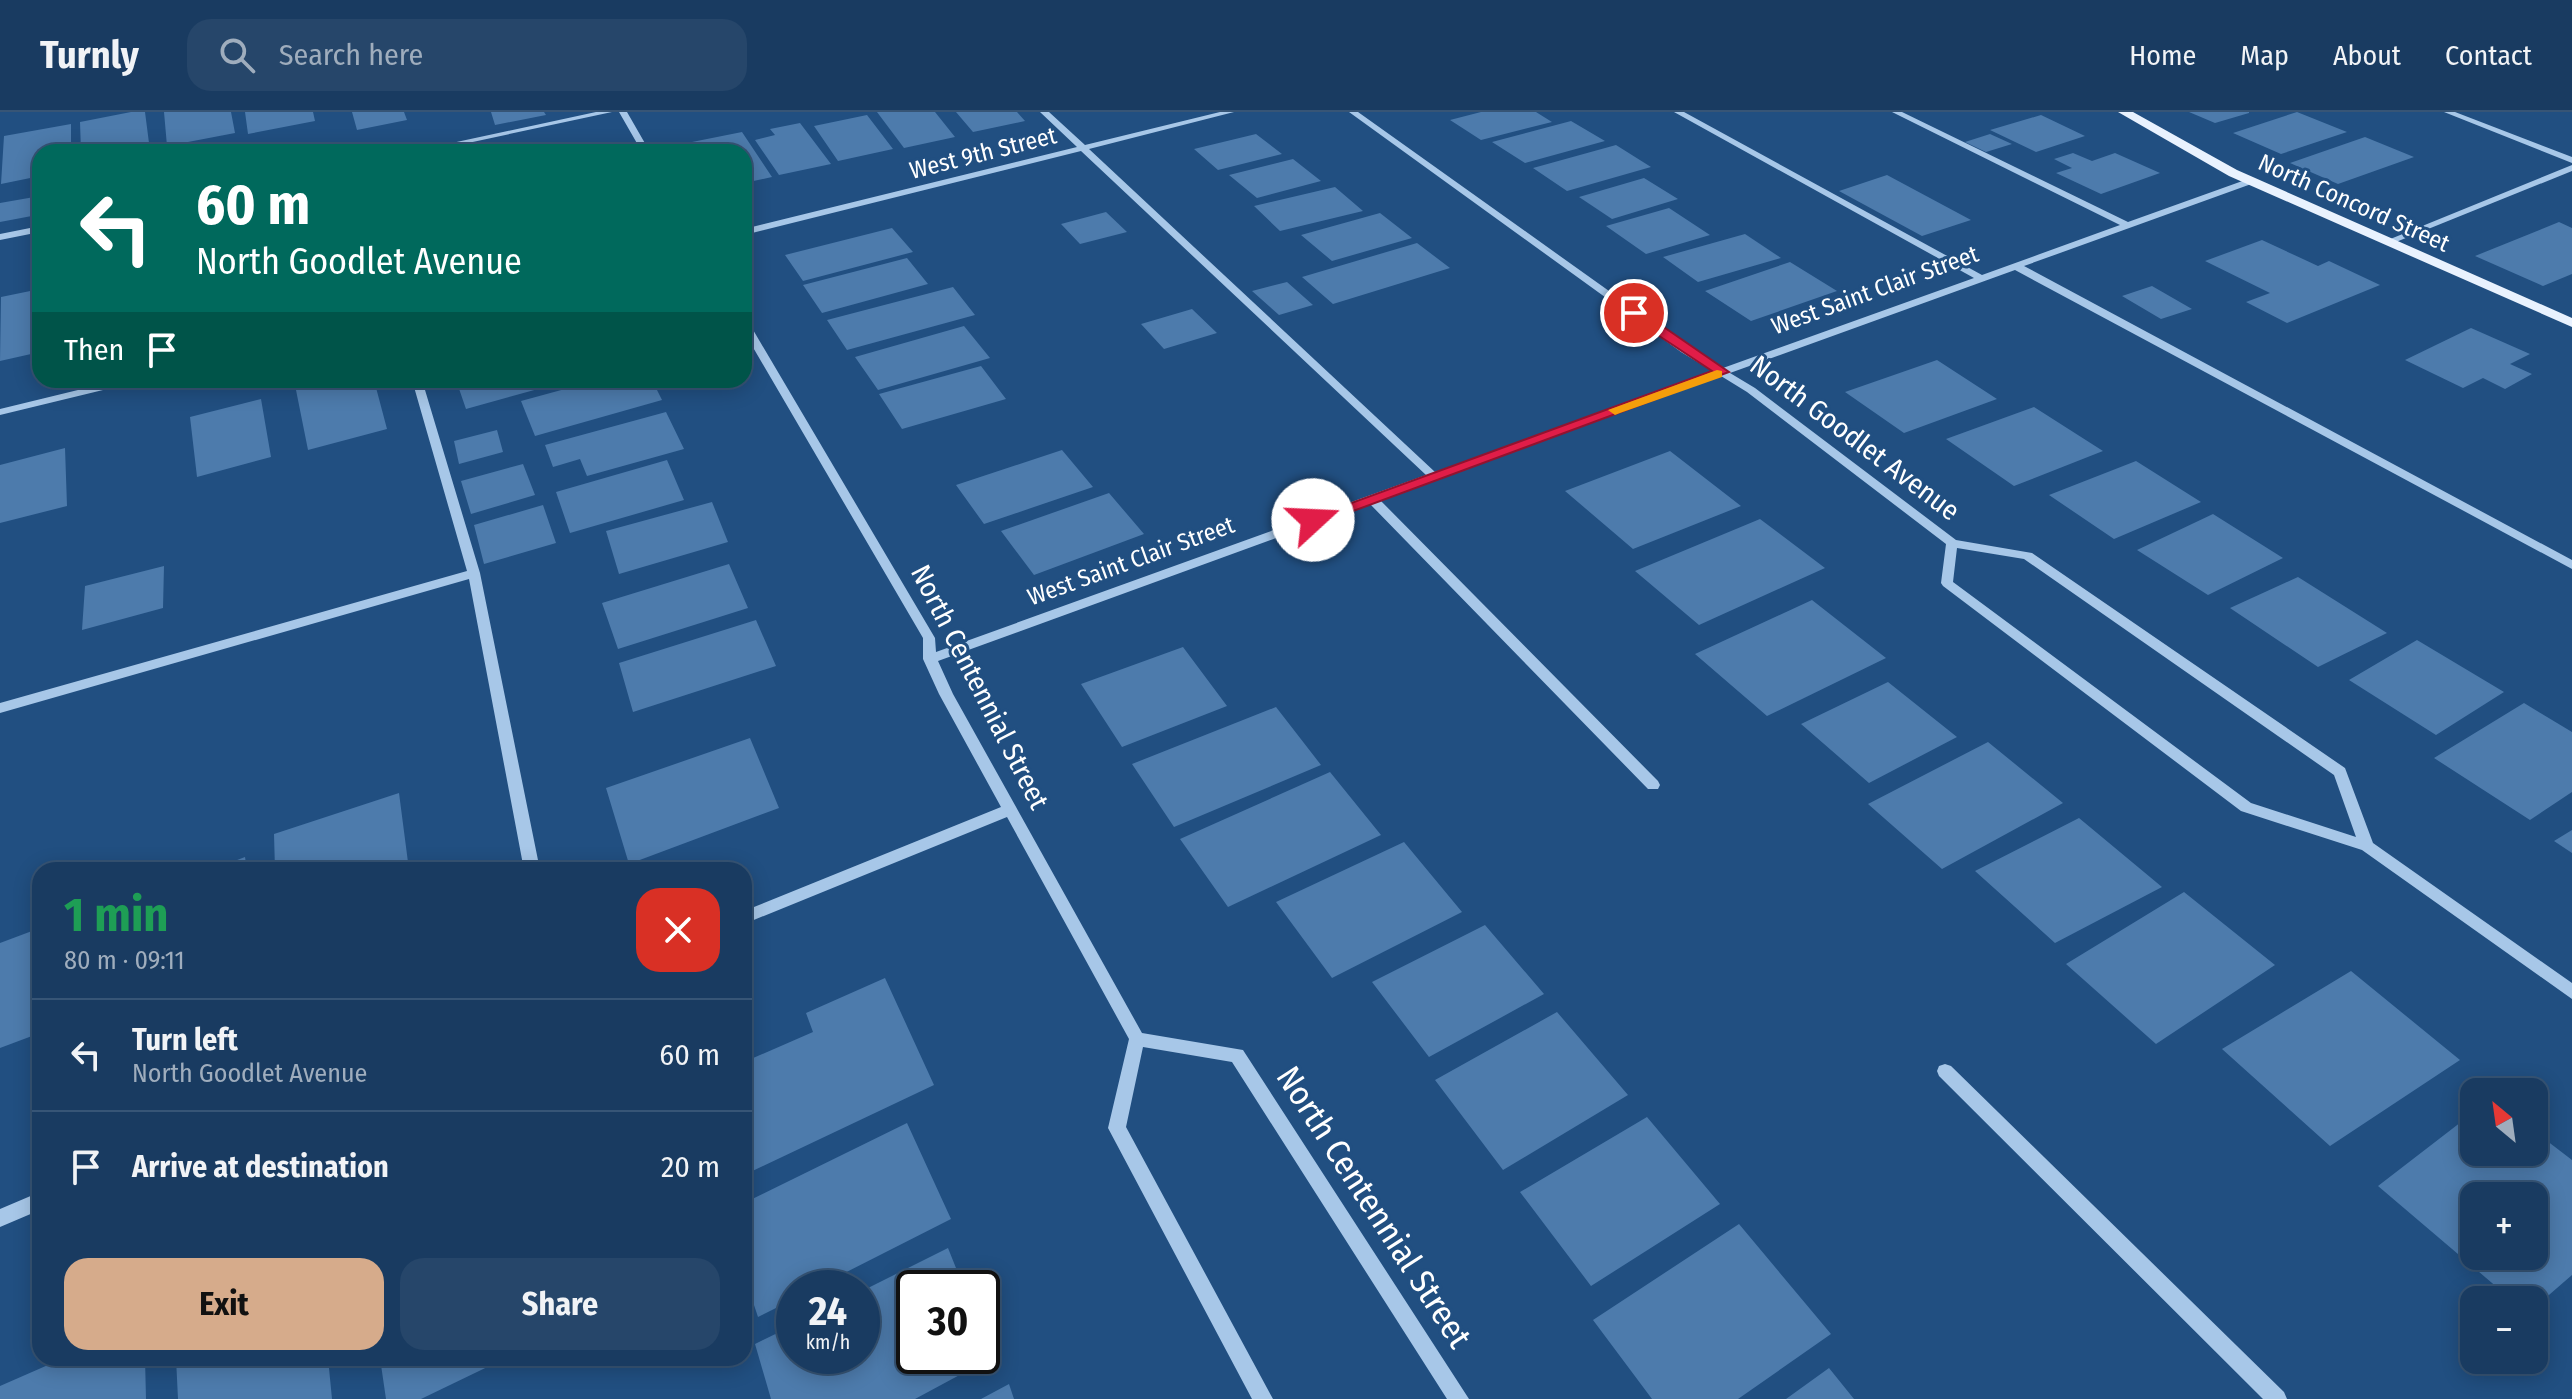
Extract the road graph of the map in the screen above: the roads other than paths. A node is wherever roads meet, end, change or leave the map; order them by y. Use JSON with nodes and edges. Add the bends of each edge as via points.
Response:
{"nodes":[{"id":1,"x":608,"y":112,"type":"edge"},
{"id":2,"x":623,"y":112,"type":"edge"},
{"id":3,"x":1044,"y":112,"type":"edge"},
{"id":4,"x":1230,"y":112,"type":"edge"},
{"id":5,"x":1353,"y":112,"type":"edge"},
{"id":6,"x":1678,"y":112,"type":"edge"},
{"id":7,"x":1896,"y":112,"type":"edge"},
{"id":8,"x":2124,"y":112,"type":"edge"},
{"id":9,"x":2448,"y":112,"type":"edge"},
{"id":10,"x":453,"y":144,"type":"edge"},
{"id":11,"x":641,"y":144,"type":"edge"},
{"id":12,"x":1085,"y":149,"type":"junction"},
{"id":13,"x":2572,"y":160,"type":"edge"},
{"id":14,"x":2572,"y":168,"type":"edge"},
{"id":15,"x":2251,"y":181,"type":"junction"},
{"id":16,"x":2126,"y":225,"type":"junction"},
{"id":17,"x":752,"y":230,"type":"edge"},
{"id":18,"x":32,"y":231,"type":"edge"},
{"id":19,"x":0,"y":237,"type":"edge"},
{"id":20,"x":2388,"y":242,"type":"junction"},
{"id":21,"x":2014,"y":265,"type":"junction"},
{"id":22,"x":1979,"y":277,"type":"junction"},
{"id":23,"x":2572,"y":323,"type":"edge"},
{"id":24,"x":752,"y":337,"type":"edge"},
{"id":25,"x":1722,"y":372,"type":"junction"},
{"id":26,"x":99,"y":388,"type":"edge"},
{"id":27,"x":419,"y":388,"type":"edge"},
{"id":28,"x":0,"y":412,"type":"edge"},
{"id":29,"x":1433,"y":476,"type":"junction"},
{"id":30,"x":1372,"y":499,"type":"junction"},
{"id":31,"x":1952,"y":543,"type":"junction"},
{"id":32,"x":2572,"y":565,"type":"edge"},
{"id":33,"x":474,"y":573,"type":"junction"},
{"id":34,"x":930,"y":659,"type":"junction"},
{"id":35,"x":0,"y":708,"type":"edge"},
{"id":36,"x":1653,"y":785,"type":"dead end"},
{"id":37,"x":1011,"y":809,"type":"junction"},
{"id":38,"x":2367,"y":846,"type":"junction"},
{"id":39,"x":530,"y":862,"type":"edge"},
{"id":40,"x":752,"y":915,"type":"edge"},
{"id":41,"x":2572,"y":992,"type":"edge"},
{"id":42,"x":1137,"y":1039,"type":"junction"},
{"id":43,"x":1945,"y":1071,"type":"dead end"},
{"id":44,"x":32,"y":1204,"type":"edge"},
{"id":45,"x":0,"y":1218,"type":"edge"},
{"id":46,"x":1263,"y":1399,"type":"edge"},
{"id":47,"x":1459,"y":1399,"type":"edge"},
{"id":48,"x":2277,"y":1399,"type":"edge"}],
"edges":[{"from":1,"to":10,"type":"street"},
{"from":2,"to":11,"type":"street"},
{"from":3,"to":12,"type":"street"},
{"from":4,"to":12,"type":"street","name":"West 9th Street"},
{"from":5,"to":25,"type":"street","name":"North Goodlet Avenue"},
{"from":6,"to":22,"type":"street"},
{"from":7,"to":16,"type":"street"},
{"from":8,"to":15,"type":"main road","name":"North Concord Street"},
{"from":9,"to":13,"type":"street"},
{"from":12,"to":17,"type":"street","name":"West 9th Street"},
{"from":12,"to":29,"type":"street"},
{"from":14,"to":20,"type":"street"},
{"from":15,"to":16,"type":"street","name":"West Saint Clair Street"},
{"from":15,"to":20,"type":"main road","name":"North Concord Street"},
{"from":16,"to":21,"type":"street","name":"West Saint Clair Street"},
{"from":18,"to":19,"type":"street"},
{"from":20,"to":23,"type":"main road","name":"North Concord Street"},
{"from":21,"to":22,"type":"street","name":"West Saint Clair Street"},
{"from":21,"to":32,"type":"street"},
{"from":22,"to":25,"type":"street","name":"West Saint Clair Street"},
{"from":24,"to":34,"type":"street","name":"North Centennial Street","via":[[929,638]]},
{"from":25,"to":29,"type":"street","name":"West Saint Clair Street"},
{"from":25,"to":31,"type":"street","name":"North Goodlet Avenue"},
{"from":26,"to":28,"type":"street"},
{"from":27,"to":33,"type":"street"},
{"from":29,"to":30,"type":"street","name":"West Saint Clair Street"},
{"from":30,"to":34,"type":"street","name":"West Saint Clair Street"},
{"from":30,"to":36,"type":"street"},
{"from":31,"to":38,"type":"street","via":[[2028,556],[2340,772]]},
{"from":31,"to":38,"type":"street","name":"North Goodlet Avenue","via":[[1947,583],[2246,807]]},
{"from":33,"to":35,"type":"street"},
{"from":33,"to":39,"type":"street"},
{"from":34,"to":37,"type":"street","name":"North Centennial Street"},
{"from":37,"to":40,"type":"street"},
{"from":37,"to":42,"type":"street","name":"North Centennial Street"},
{"from":38,"to":41,"type":"street","name":"North Goodlet Avenue"},
{"from":42,"to":46,"type":"street","via":[[1117,1128]]},
{"from":42,"to":47,"type":"street","name":"North Centennial Street","via":[[1237,1055]]},
{"from":43,"to":48,"type":"street"},
{"from":44,"to":45,"type":"street"}]}
